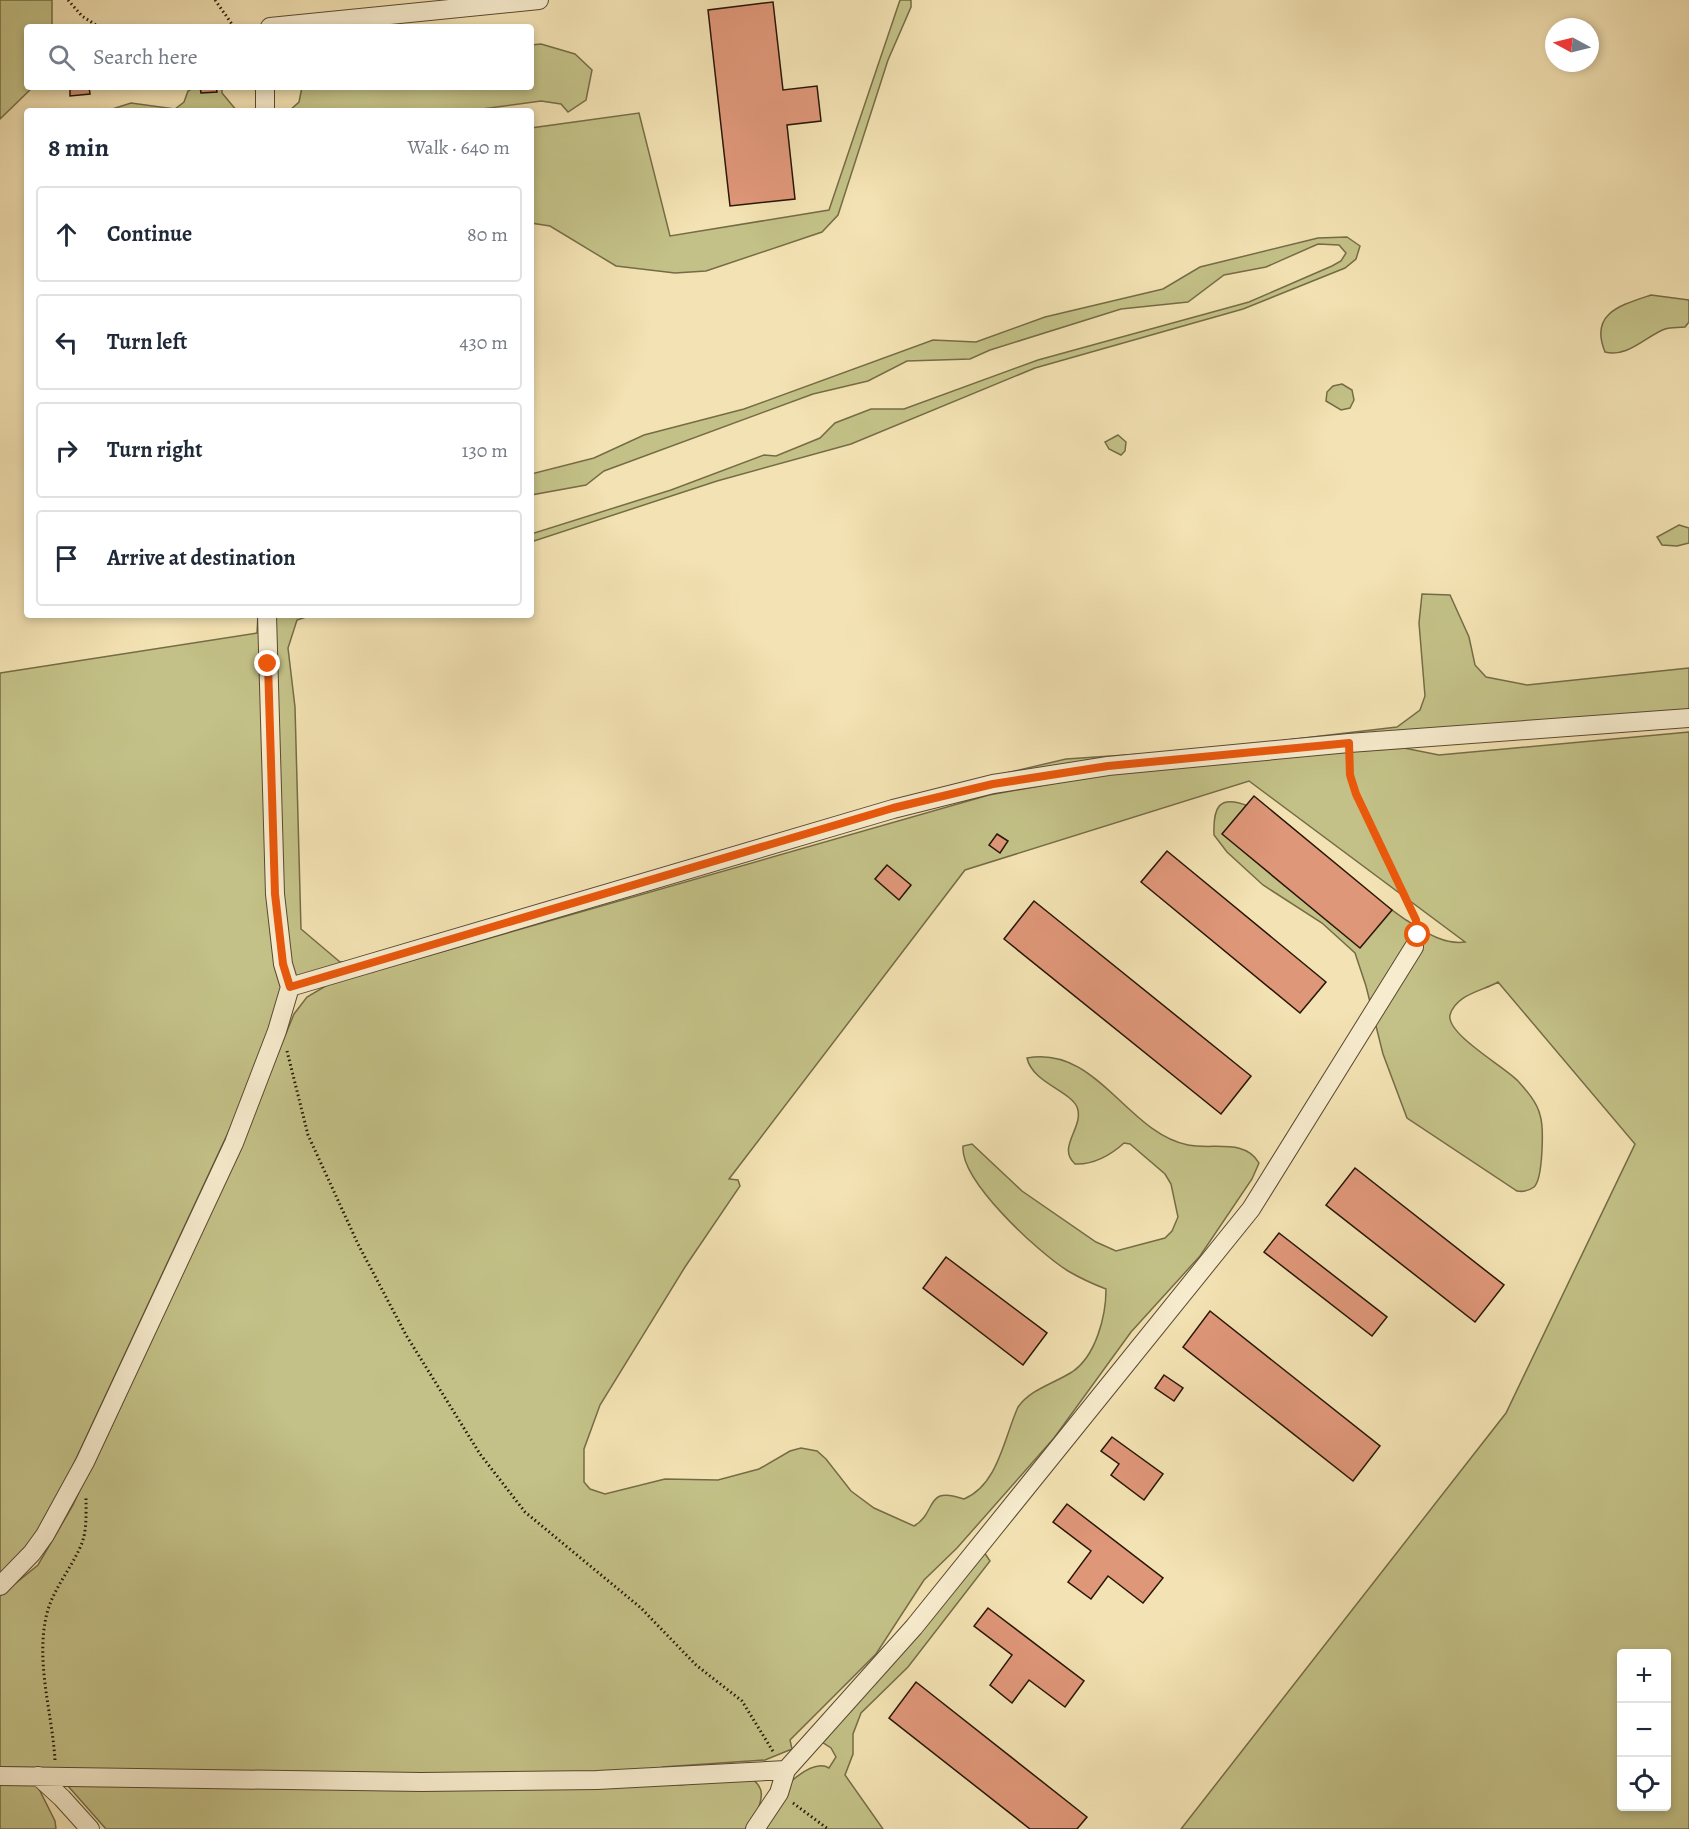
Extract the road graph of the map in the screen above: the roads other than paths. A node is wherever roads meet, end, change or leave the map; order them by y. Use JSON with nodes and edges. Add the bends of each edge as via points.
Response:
{"nodes":[{"id":1,"x":539,"y":0,"type":"edge"},
{"id":2,"x":300,"y":24,"type":"edge"},
{"id":3,"x":265,"y":90,"type":"edge"},
{"id":4,"x":265,"y":108,"type":"edge"},
{"id":5,"x":267,"y":618,"type":"edge"},
{"id":6,"x":1689,"y":718,"type":"edge"},
{"id":7,"x":1414,"y":947,"type":"road end"},
{"id":8,"x":290,"y":987,"type":"junction"},
{"id":9,"x":0,"y":1586,"type":"edge"},
{"id":10,"x":786,"y":1770,"type":"junction"},
{"id":11,"x":0,"y":1776,"type":"edge"},
{"id":12,"x":47,"y":1777,"type":"junction"},
{"id":13,"x":90,"y":1829,"type":"edge"},
{"id":14,"x":755,"y":1829,"type":"edge"}],
"edges":[{"from":1,"to":2,"type":"street"},
{"from":3,"to":4,"type":"street"},
{"from":5,"to":8,"type":"street","via":[[275,894],[283,964]]},
{"from":6,"to":8,"type":"street","via":[[1349,743],[1108,766],[993,784],[893,808]]},
{"from":7,"to":10,"type":"street","via":[[1251,1209],[914,1627]]},
{"from":8,"to":9,"type":"street","via":[[234,1143],[85,1462],[39,1544]]},
{"from":10,"to":12,"type":"street","via":[[585,1780],[421,1782]]},
{"from":10,"to":14,"type":"street","via":[[779,1793]]},
{"from":11,"to":12,"type":"street"},
{"from":12,"to":13,"type":"street"}]}
